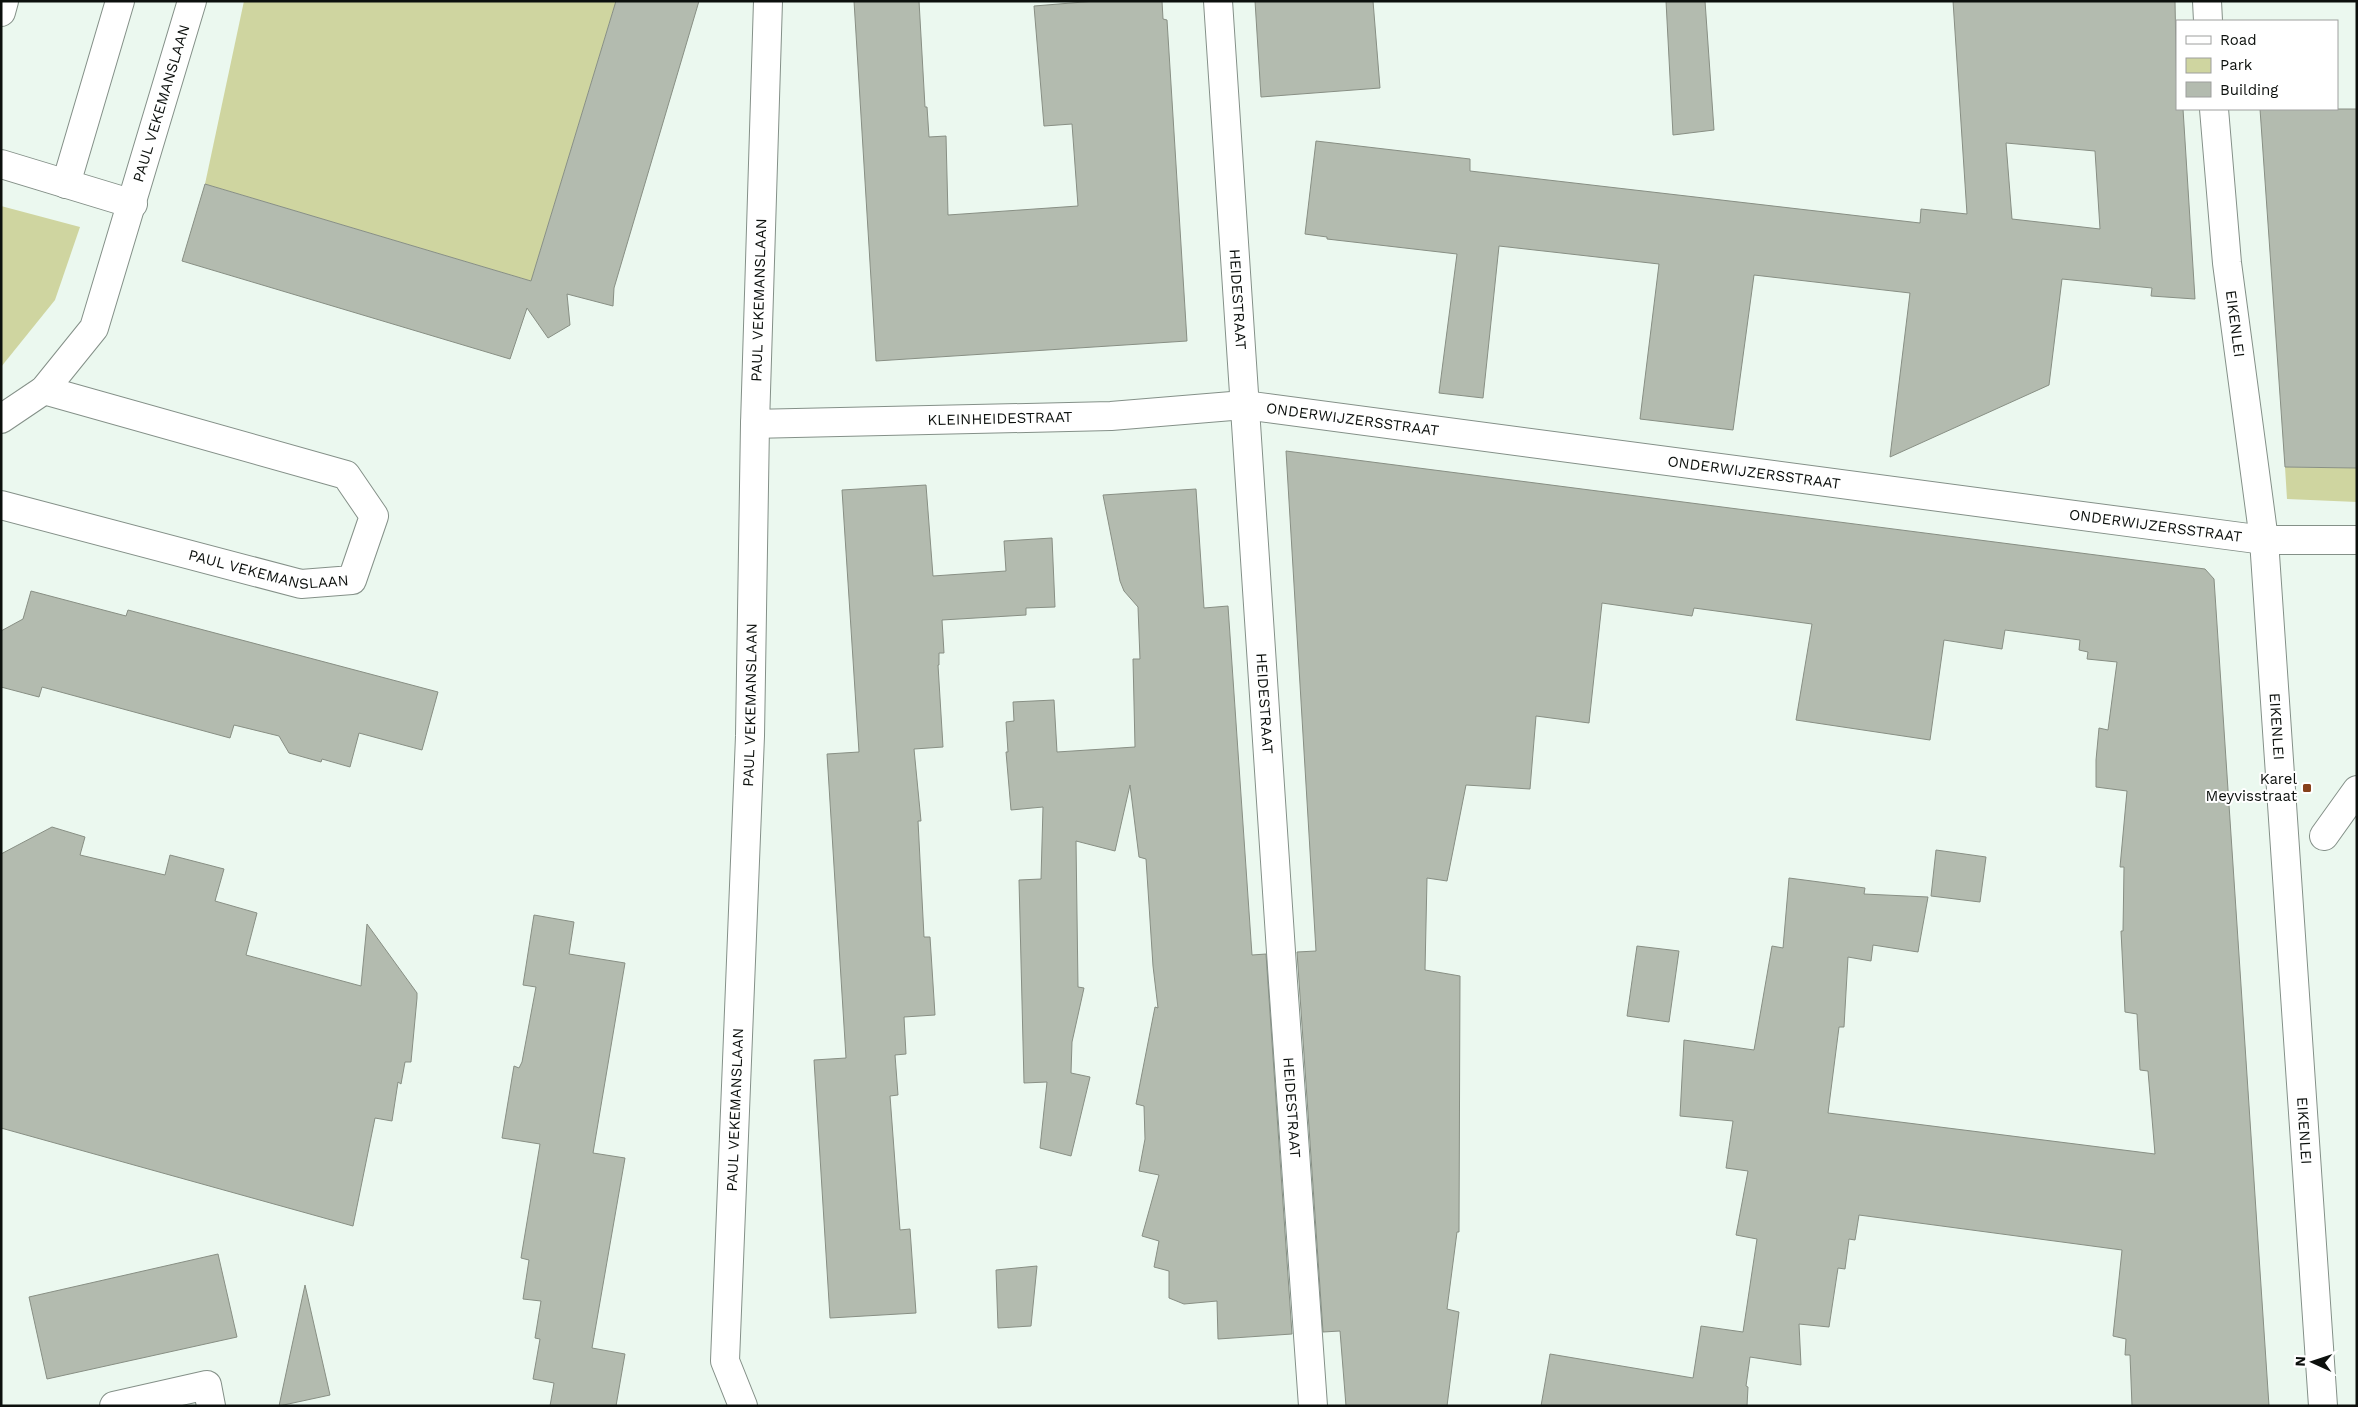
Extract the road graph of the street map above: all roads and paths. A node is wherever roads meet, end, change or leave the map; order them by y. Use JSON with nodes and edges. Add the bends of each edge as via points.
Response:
{"nodes":[{"id":1,"x":4,"y":1,"type":"edge"},
{"id":2,"x":120,"y":1,"type":"edge"},
{"id":3,"x":192,"y":1,"type":"edge"},
{"id":4,"x":768,"y":1,"type":"edge"},
{"id":5,"x":1218,"y":1,"type":"edge"},
{"id":6,"x":2207,"y":1,"type":"edge"},
{"id":7,"x":1,"y":12,"type":"edge"},
{"id":8,"x":2208,"y":20,"type":"edge"},
{"id":9,"x":2214,"y":110,"type":"edge"},
{"id":10,"x":1,"y":164,"type":"edge"},
{"id":11,"x":66,"y":184,"type":"junction"},
{"id":12,"x":132,"y":204,"type":"junction"},
{"id":13,"x":44,"y":390,"type":"junction"},
{"id":14,"x":1244,"y":405,"type":"junction"},
{"id":15,"x":1,"y":419,"type":"edge"},
{"id":16,"x":755,"y":424,"type":"junction"},
{"id":17,"x":1,"y":505,"type":"edge"},
{"id":18,"x":2264,"y":540,"type":"junction"},
{"id":19,"x":2357,"y":540,"type":"edge"},
{"id":20,"x":2357,"y":790,"type":"edge"},
{"id":21,"x":2324,"y":836,"type":"dead end"},
{"id":22,"x":114,"y":1406,"type":"edge"},
{"id":23,"x":211,"y":1406,"type":"edge"},
{"id":24,"x":743,"y":1406,"type":"edge"},
{"id":25,"x":1314,"y":1406,"type":"edge"},
{"id":26,"x":2323,"y":1406,"type":"edge"}],
"edges":[{"from":1,"to":7,"type":"street"},
{"from":2,"to":11,"type":"street"},
{"from":3,"to":12,"type":"street","name":"PAUL VEKEMANSLAAN"},
{"from":4,"to":16,"type":"street","name":"PAUL VEKEMANSLAAN"},
{"from":5,"to":14,"type":"street","name":"HEIDESTRAAT"},
{"from":6,"to":8,"type":"street"},
{"from":9,"to":18,"type":"street","name":"EIKENLEI","via":[[2226,263]]},
{"from":10,"to":11,"type":"street"},
{"from":11,"to":12,"type":"street"},
{"from":12,"to":13,"type":"street","name":"PAUL VEKEMANSLAAN","via":[[94,328]]},
{"from":13,"to":15,"type":"street","name":"PAUL VEKEMANSLAAN"},
{"from":13,"to":17,"type":"street","name":"PAUL VEKEMANSLAAN","via":[[346,475],[374,516],[352,580],[301,584]]},
{"from":14,"to":16,"type":"street","name":"KLEINHEIDESTRAAT","via":[[1111,416]]},
{"from":14,"to":18,"type":"street","name":"ONDERWIJZERSSTRAAT"},
{"from":14,"to":25,"type":"street","name":"HEIDESTRAAT"},
{"from":16,"to":24,"type":"street","name":"PAUL VEKEMANSLAAN","via":[[750,736],[725,1361]]},
{"from":18,"to":19,"type":"street","name":"ONDERWIJZERSSTRAAT"},
{"from":18,"to":26,"type":"street","name":"EIKENLEI"},
{"from":20,"to":21,"type":"street"},
{"from":22,"to":23,"type":"street","via":[[207,1385]]}]}
